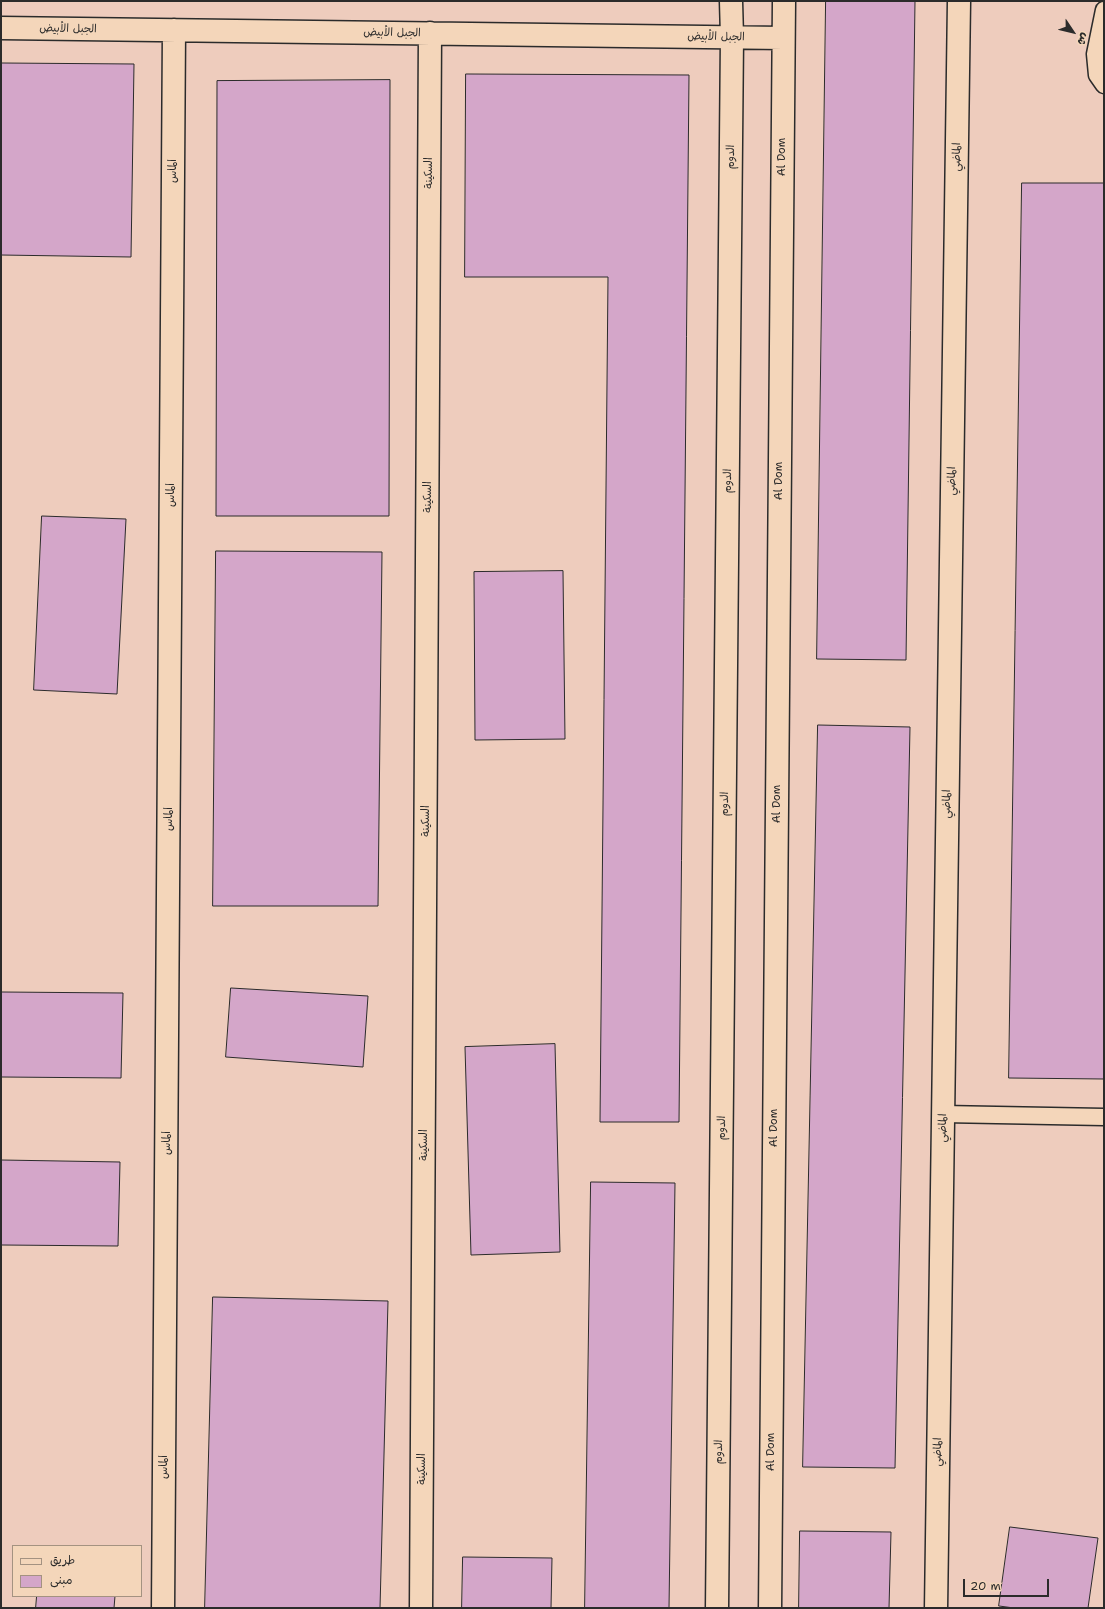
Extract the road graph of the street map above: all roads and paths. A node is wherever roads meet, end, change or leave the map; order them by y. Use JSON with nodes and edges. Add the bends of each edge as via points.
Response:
{"nodes":[{"id":1,"x":731,"y":1,"type":"edge"},
{"id":2,"x":784,"y":1,"type":"edge"},
{"id":3,"x":959,"y":1,"type":"edge"},
{"id":4,"x":1104,"y":10,"type":"edge"},
{"id":5,"x":1,"y":28,"type":"edge"},
{"id":6,"x":174,"y":30,"type":"junction"},
{"id":7,"x":430,"y":33,"type":"junction"},
{"id":8,"x":732,"y":37,"type":"junction"},
{"id":9,"x":783,"y":38,"type":"junction"},
{"id":10,"x":1104,"y":85,"type":"edge"},
{"id":11,"x":943,"y":1114,"type":"junction"},
{"id":12,"x":1104,"y":1117,"type":"edge"},
{"id":13,"x":163,"y":1608,"type":"edge"},
{"id":14,"x":421,"y":1608,"type":"edge"},
{"id":15,"x":717,"y":1608,"type":"edge"},
{"id":16,"x":770,"y":1608,"type":"edge"},
{"id":17,"x":936,"y":1608,"type":"edge"}],
"edges":[{"from":1,"to":8,"type":"street","name":"الدوم"},
{"from":2,"to":9,"type":"street","name":"Al Dom"},
{"from":3,"to":11,"type":"street","name":"الماضي"},
{"from":4,"to":10,"type":"lane","via":[[1095,54],[1097,76]]},
{"from":5,"to":6,"type":"street","name":"الجبل الأبيض"},
{"from":6,"to":7,"type":"street","name":"الجبل الأبيض"},
{"from":6,"to":13,"type":"street","name":"الماس"},
{"from":7,"to":8,"type":"street","name":"الجبل الأبيض"},
{"from":7,"to":14,"type":"street","name":"السكينة"},
{"from":8,"to":9,"type":"street","name":"الجبل الأبيض"},
{"from":8,"to":15,"type":"street","name":"الدوم"},
{"from":9,"to":16,"type":"street","name":"Al Dom"},
{"from":11,"to":12,"type":"lane"},
{"from":11,"to":17,"type":"street","name":"الماضي"}]}
